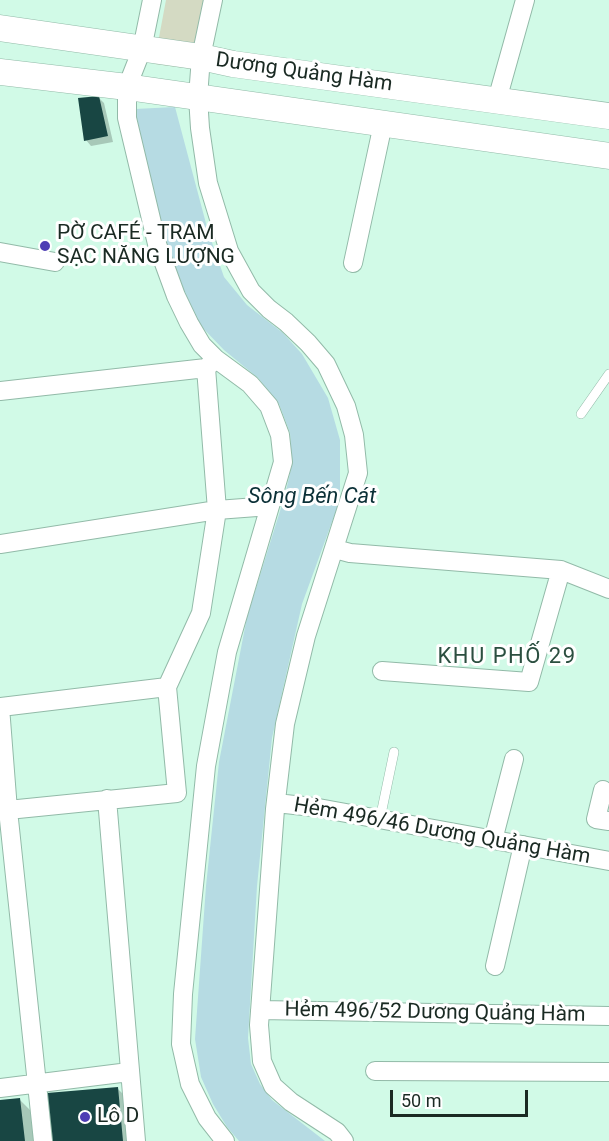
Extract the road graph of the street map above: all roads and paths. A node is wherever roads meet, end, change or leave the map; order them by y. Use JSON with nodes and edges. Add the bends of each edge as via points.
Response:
{"nodes":[{"id":1,"x":152,"y":0,"type":"edge"},
{"id":2,"x":213,"y":0,"type":"edge"},
{"id":3,"x":523,"y":0,"type":"edge"},
{"id":4,"x":0,"y":28,"type":"edge"},
{"id":5,"x":142,"y":49,"type":"junction"},
{"id":6,"x":201,"y":57,"type":"junction"},
{"id":7,"x":0,"y":72,"type":"edge"},
{"id":8,"x":127,"y":87,"type":"junction"},
{"id":9,"x":198,"y":97,"type":"junction"},
{"id":10,"x":497,"y":100,"type":"junction"},
{"id":11,"x":608,"y":113,"type":"edge"},
{"id":12,"x":383,"y":124,"type":"junction"},
{"id":13,"x":609,"y":156,"type":"edge"},
{"id":14,"x":0,"y":252,"type":"edge"},
{"id":15,"x":55,"y":262,"type":"dead end"},
{"id":16,"x":353,"y":263,"type":"dead end"},
{"id":17,"x":211,"y":363,"type":"junction"},
{"id":18,"x":609,"y":374,"type":"edge"},
{"id":19,"x":0,"y":391,"type":"edge"},
{"id":20,"x":581,"y":414,"type":"dead end"},
{"id":21,"x":270,"y":506,"type":"junction"},
{"id":22,"x":217,"y":510,"type":"junction"},
{"id":23,"x":0,"y":544,"type":"edge"},
{"id":24,"x":334,"y":549,"type":"junction"},
{"id":25,"x":561,"y":570,"type":"junction"},
{"id":26,"x":609,"y":590,"type":"edge"},
{"id":27,"x":382,"y":671,"type":"dead end"},
{"id":28,"x":167,"y":687,"type":"junction"},
{"id":29,"x":1,"y":707,"type":"edge"},
{"id":30,"x":394,"y":752,"type":"dead end"},
{"id":31,"x":514,"y":759,"type":"dead end"},
{"id":32,"x":603,"y":790,"type":"dead end"},
{"id":33,"x":107,"y":799,"type":"junction"},
{"id":34,"x":276,"y":803,"type":"junction"},
{"id":35,"x":8,"y":810,"type":"junction"},
{"id":36,"x":380,"y":819,"type":"junction"},
{"id":37,"x":609,"y":821,"type":"edge"},
{"id":38,"x":493,"y":840,"type":"junction"},
{"id":39,"x":523,"y":845,"type":"junction"},
{"id":40,"x":609,"y":861,"type":"edge"},
{"id":41,"x":495,"y":966,"type":"dead end"},
{"id":42,"x":260,"y":1010,"type":"junction"},
{"id":43,"x":609,"y":1016,"type":"edge"},
{"id":44,"x":375,"y":1071,"type":"dead end"},
{"id":45,"x":129,"y":1072,"type":"junction"},
{"id":46,"x":609,"y":1072,"type":"edge"},
{"id":47,"x":38,"y":1084,"type":"junction"},
{"id":48,"x":0,"y":1088,"type":"edge"},
{"id":49,"x":43,"y":1141,"type":"edge"},
{"id":50,"x":136,"y":1141,"type":"edge"},
{"id":51,"x":225,"y":1141,"type":"edge"},
{"id":52,"x":344,"y":1141,"type":"edge"}],
"edges":[{"from":1,"to":5,"type":"street"},
{"from":2,"to":6,"type":"street"},
{"from":3,"to":10,"type":"street"},
{"from":4,"to":5,"type":"street","name":"Dương Quảng Hàm"},
{"from":5,"to":6,"type":"street","name":"Dương Quảng Hàm"},
{"from":5,"to":8,"type":"street"},
{"from":6,"to":9,"type":"street"},
{"from":6,"to":10,"type":"street","name":"Dương Quảng Hàm"},
{"from":7,"to":8,"type":"street","name":"Dương Quảng Hàm"},
{"from":8,"to":9,"type":"street","name":"Dương Quảng Hàm"},
{"from":8,"to":17,"type":"street","via":[[128,118],[157,244],[189,323]]},
{"from":9,"to":12,"type":"street","name":"Dương Quảng Hàm"},
{"from":9,"to":24,"type":"street","via":[[208,183],[238,271],[268,309],[326,364],[346,406],[358,473]]},
{"from":10,"to":11,"type":"street","name":"Dương Quảng Hàm"},
{"from":12,"to":13,"type":"street","name":"Dương Quảng Hàm"},
{"from":12,"to":16,"type":"street"},
{"from":14,"to":15,"type":"street"},
{"from":17,"to":19,"type":"street"},
{"from":17,"to":21,"type":"street","via":[[250,384],[269,406],[280,435],[283,462]]},
{"from":17,"to":22,"type":"street"},
{"from":18,"to":20,"type":"lane"},
{"from":21,"to":22,"type":"street"},
{"from":21,"to":51,"type":"street","via":[[226,652],[206,766],[183,994],[180,1044],[190,1084],[207,1118]]},
{"from":22,"to":23,"type":"street"},
{"from":22,"to":28,"type":"street","via":[[201,613]]},
{"from":24,"to":25,"type":"street"},
{"from":24,"to":34,"type":"street","via":[[306,636],[285,724]]},
{"from":25,"to":26,"type":"street"},
{"from":25,"to":27,"type":"street","via":[[529,682]]},
{"from":28,"to":29,"type":"street"},
{"from":28,"to":33,"type":"street","via":[[177,793]]},
{"from":29,"to":35,"type":"street"},
{"from":30,"to":36,"type":"lane"},
{"from":31,"to":38,"type":"street"},
{"from":32,"to":37,"type":"street","via":[[596,819]]},
{"from":33,"to":35,"type":"street"},
{"from":33,"to":45,"type":"street"},
{"from":34,"to":36,"type":"street","name":"Hẻm 496/46 Dương Quảng Hàm"},
{"from":34,"to":42,"type":"street"},
{"from":35,"to":47,"type":"street"},
{"from":36,"to":38,"type":"street","name":"Hẻm 496/46 Dương Quảng Hàm"},
{"from":38,"to":39,"type":"street","name":"Hẻm 496/46 Dương Quảng Hàm"},
{"from":39,"to":40,"type":"street","name":"Hẻm 496/46 Dương Quảng Hàm"},
{"from":39,"to":41,"type":"street"},
{"from":42,"to":43,"type":"street","name":"Hẻm 496/52 Dương Quảng Hàm"},
{"from":42,"to":52,"type":"street","via":[[262,1061],[273,1086]]},
{"from":44,"to":46,"type":"street"},
{"from":45,"to":47,"type":"street"},
{"from":45,"to":50,"type":"street"},
{"from":47,"to":48,"type":"street"},
{"from":47,"to":49,"type":"street"}]}
